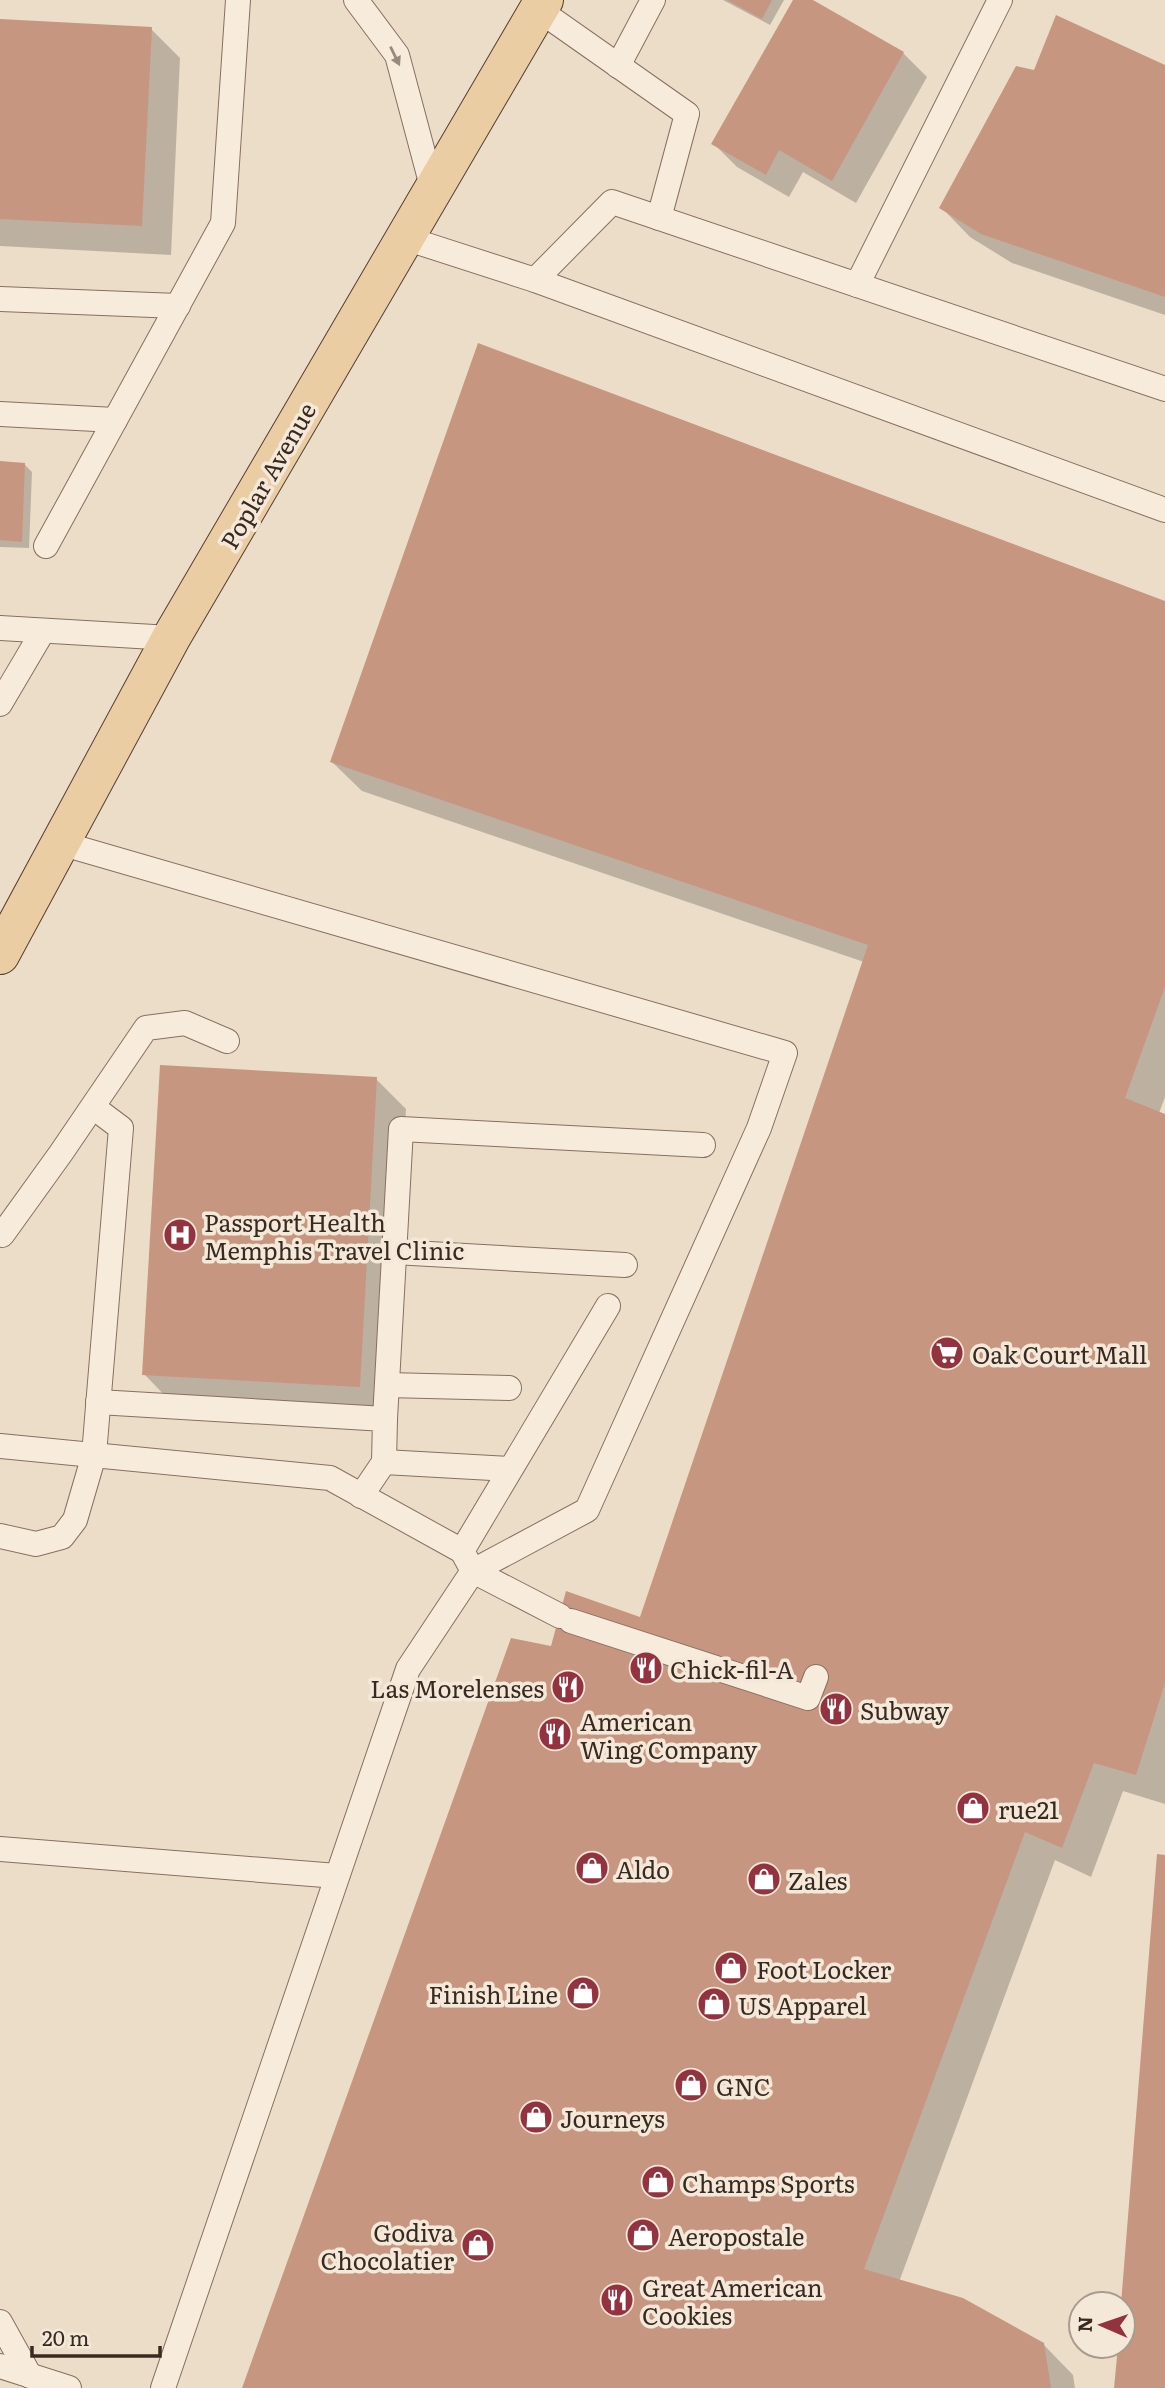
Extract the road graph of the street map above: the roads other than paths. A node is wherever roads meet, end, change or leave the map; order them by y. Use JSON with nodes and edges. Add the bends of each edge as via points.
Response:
{"nodes":[{"id":1,"x":238,"y":0,"type":"edge"},
{"id":2,"x":356,"y":0,"type":"edge"},
{"id":3,"x":653,"y":0,"type":"edge"},
{"id":4,"x":1000,"y":0,"type":"edge"},
{"id":5,"x":541,"y":5,"type":"edge"},
{"id":6,"x":618,"y":66,"type":"junction"},
{"id":7,"x":433,"y":190,"type":"junction"},
{"id":8,"x":659,"y":218,"type":"junction"},
{"id":9,"x":405,"y":238,"type":"junction"},
{"id":10,"x":536,"y":280,"type":"junction"},
{"id":11,"x":857,"y":285,"type":"junction"},
{"id":12,"x":0,"y":299,"type":"edge"},
{"id":13,"x":178,"y":306,"type":"junction"},
{"id":14,"x":1165,"y":389,"type":"edge"},
{"id":15,"x":0,"y":414,"type":"edge"},
{"id":16,"x":115,"y":420,"type":"junction"},
{"id":17,"x":1165,"y":510,"type":"edge"},
{"id":18,"x":46,"y":546,"type":"dead end"},
{"id":19,"x":0,"y":628,"type":"edge"},
{"id":20,"x":43,"y":631,"type":"junction"},
{"id":21,"x":171,"y":638,"type":"junction"},
{"id":22,"x":0,"y":704,"type":"edge"},
{"id":23,"x":60,"y":844,"type":"junction"},
{"id":24,"x":0,"y":955,"type":"edge"},
{"id":25,"x":227,"y":1041,"type":"dead end"},
{"id":26,"x":93,"y":1107,"type":"junction"},
{"id":27,"x":703,"y":1145,"type":"dead end"},
{"id":28,"x":0,"y":1234,"type":"edge"},
{"id":29,"x":394,"y":1252,"type":"junction"},
{"id":30,"x":625,"y":1265,"type":"dead end"},
{"id":31,"x":608,"y":1306,"type":"dead end"},
{"id":32,"x":387,"y":1385,"type":"junction"},
{"id":33,"x":509,"y":1388,"type":"dead end"},
{"id":34,"x":98,"y":1402,"type":"junction"},
{"id":35,"x":385,"y":1419,"type":"junction"},
{"id":36,"x":0,"y":1446,"type":"edge"},
{"id":37,"x":94,"y":1455,"type":"junction"},
{"id":38,"x":384,"y":1462,"type":"junction"},
{"id":39,"x":510,"y":1469,"type":"junction"},
{"id":40,"x":361,"y":1496,"type":"junction"},
{"id":41,"x":0,"y":1536,"type":"edge"},
{"id":42,"x":467,"y":1561,"type":"junction"},
{"id":43,"x":816,"y":1677,"type":"dead end"},
{"id":44,"x":0,"y":1849,"type":"edge"},
{"id":45,"x":337,"y":1877,"type":"junction"},
{"id":46,"x":0,"y":2322,"type":"edge"},
{"id":47,"x":0,"y":2366,"type":"edge"},
{"id":48,"x":30,"y":2376,"type":"junction"},
{"id":49,"x":69,"y":2388,"type":"edge"},
{"id":50,"x":163,"y":2388,"type":"edge"}],
"edges":[{"from":1,"to":13,"type":"lane","via":[[223,223]]},
{"from":2,"to":7,"type":"lane","one_way":true,"via":[[397,55]]},
{"from":3,"to":6,"type":"lane"},
{"from":4,"to":11,"type":"lane"},
{"from":5,"to":6,"type":"lane"},
{"from":5,"to":7,"type":"main road","name":"Poplar Avenue"},
{"from":6,"to":8,"type":"lane","via":[[687,114]]},
{"from":7,"to":9,"type":"main road","name":"Poplar Avenue"},
{"from":8,"to":10,"type":"lane","via":[[612,202]]},
{"from":8,"to":11,"type":"lane"},
{"from":9,"to":10,"type":"lane"},
{"from":9,"to":21,"type":"main road","name":"Poplar Avenue"},
{"from":10,"to":17,"type":"lane"},
{"from":11,"to":14,"type":"lane"},
{"from":12,"to":13,"type":"lane"},
{"from":13,"to":16,"type":"lane"},
{"from":15,"to":16,"type":"lane"},
{"from":16,"to":18,"type":"lane"},
{"from":19,"to":20,"type":"lane"},
{"from":20,"to":21,"type":"lane"},
{"from":20,"to":22,"type":"lane"},
{"from":21,"to":23,"type":"main road","name":"Poplar Avenue"},
{"from":23,"to":24,"type":"main road","name":"Poplar Avenue"},
{"from":23,"to":42,"type":"lane","via":[[785,1052],[759,1128],[587,1510]]},
{"from":25,"to":26,"type":"lane","via":[[185,1023],[146,1028]]},
{"from":26,"to":28,"type":"lane"},
{"from":26,"to":34,"type":"lane","via":[[121,1128]]},
{"from":27,"to":29,"type":"lane","via":[[401,1129]]},
{"from":29,"to":30,"type":"lane"},
{"from":29,"to":32,"type":"lane"},
{"from":31,"to":39,"type":"lane"},
{"from":32,"to":33,"type":"lane"},
{"from":32,"to":35,"type":"lane"},
{"from":34,"to":35,"type":"lane"},
{"from":34,"to":37,"type":"lane"},
{"from":35,"to":38,"type":"lane"},
{"from":36,"to":37,"type":"lane"},
{"from":37,"to":40,"type":"lane","via":[[330,1478]]},
{"from":37,"to":41,"type":"lane","via":[[75,1520],[62,1537],[36,1544]]},
{"from":38,"to":39,"type":"lane"},
{"from":38,"to":40,"type":"lane"},
{"from":39,"to":42,"type":"lane"},
{"from":40,"to":42,"type":"lane"},
{"from":42,"to":43,"type":"lane","via":[[565,1618],[808,1698]]},
{"from":42,"to":45,"type":"lane","via":[[408,1669]]},
{"from":44,"to":45,"type":"lane"},
{"from":45,"to":50,"type":"lane"},
{"from":46,"to":48,"type":"lane"},
{"from":47,"to":48,"type":"lane"},
{"from":48,"to":49,"type":"lane"}]}
